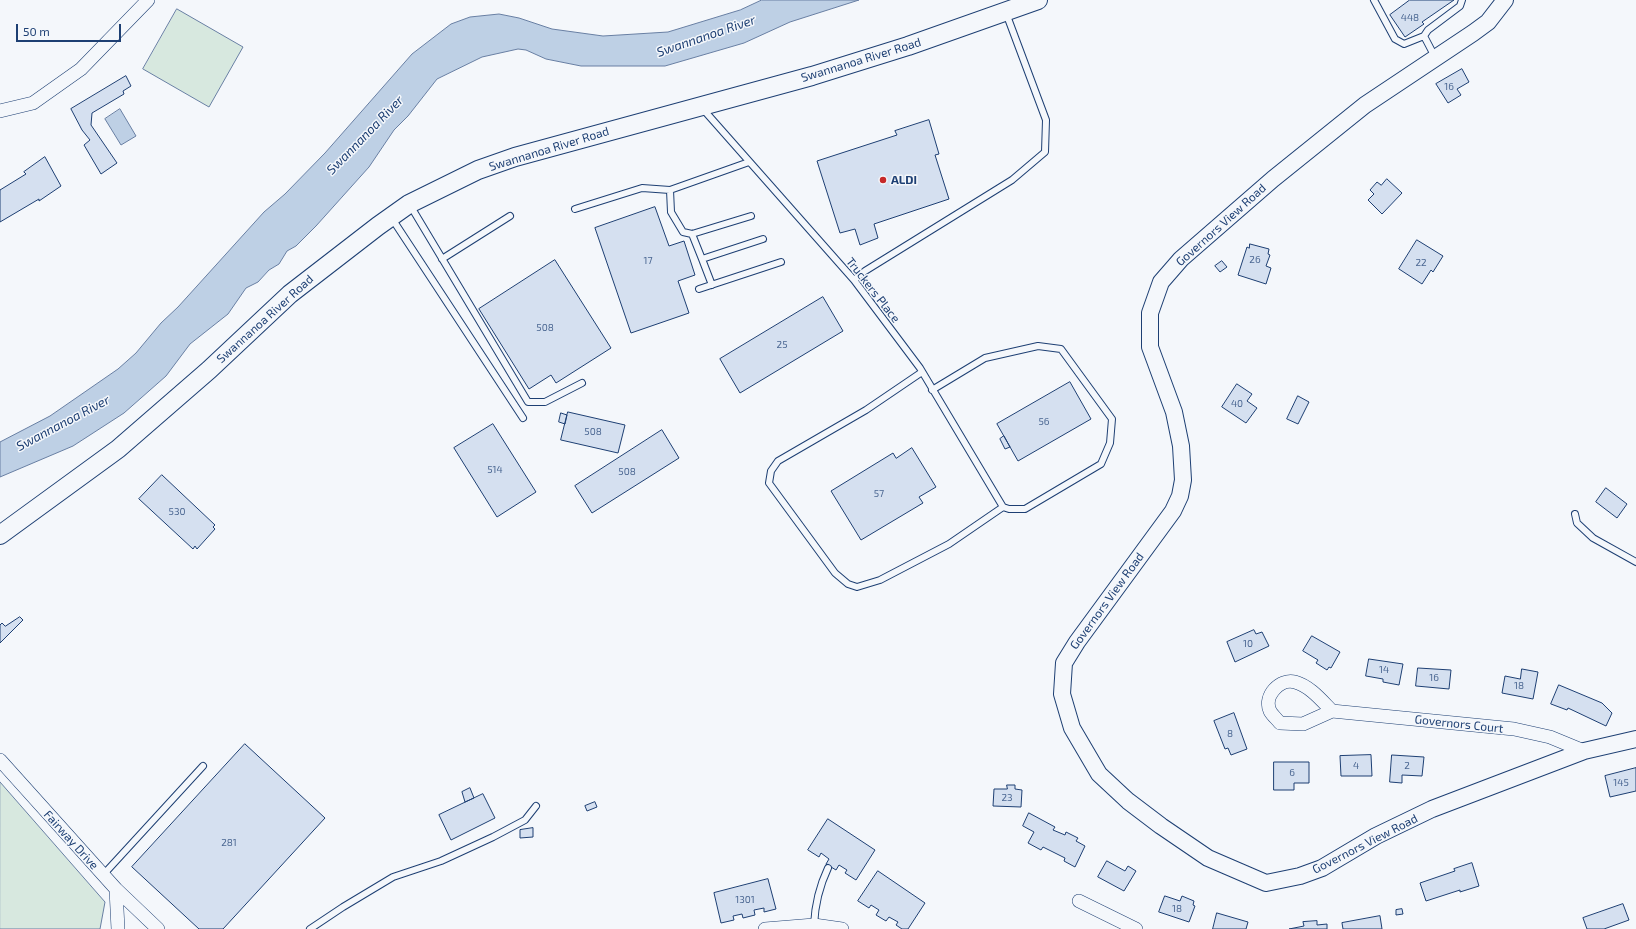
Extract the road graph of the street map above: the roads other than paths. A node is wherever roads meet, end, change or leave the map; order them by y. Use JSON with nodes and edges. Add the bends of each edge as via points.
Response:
{"nodes":[{"id":1,"x":148,"y":0,"type":"edge"},
{"id":2,"x":1038,"y":0,"type":"edge"},
{"id":3,"x":1374,"y":0,"type":"edge"},
{"id":4,"x":1462,"y":0,"type":"edge"},
{"id":5,"x":1505,"y":0,"type":"edge"},
{"id":6,"x":1003,"y":6,"type":"edge"},
{"id":7,"x":1424,"y":36,"type":"junction"},
{"id":8,"x":1436,"y":59,"type":"junction"},
{"id":9,"x":700,"y":106,"type":"junction"},
{"id":10,"x":0,"y":111,"type":"edge"},
{"id":11,"x":749,"y":162,"type":"junction"},
{"id":12,"x":670,"y":190,"type":"junction"},
{"id":13,"x":409,"y":204,"type":"junction"},
{"id":14,"x":575,"y":209,"type":"dead end"},
{"id":15,"x":391,"y":216,"type":"junction"},
{"id":16,"x":510,"y":216,"type":"dead end"},
{"id":17,"x":751,"y":216,"type":"dead end"},
{"id":18,"x":692,"y":234,"type":"junction"},
{"id":19,"x":763,"y":240,"type":"dead end"},
{"id":20,"x":442,"y":259,"type":"junction"},
{"id":21,"x":702,"y":259,"type":"junction"},
{"id":22,"x":781,"y":262,"type":"dead end"},
{"id":23,"x":854,"y":280,"type":"junction"},
{"id":24,"x":712,"y":285,"type":"junction"},
{"id":25,"x":699,"y":289,"type":"dead end"},
{"id":26,"x":922,"y":372,"type":"junction"},
{"id":27,"x":582,"y":383,"type":"dead end"},
{"id":28,"x":932,"y":390,"type":"junction"},
{"id":29,"x":523,"y":418,"type":"dead end"},
{"id":30,"x":1003,"y":507,"type":"junction"},
{"id":31,"x":1575,"y":514,"type":"dead end"},
{"id":32,"x":0,"y":535,"type":"edge"},
{"id":33,"x":1636,"y":562,"type":"edge"},
{"id":34,"x":1332,"y":711,"type":"junction"},
{"id":35,"x":1636,"y":739,"type":"edge"},
{"id":36,"x":1584,"y":751,"type":"junction"},
{"id":37,"x":0,"y":760,"type":"edge"},
{"id":38,"x":203,"y":766,"type":"dead end"},
{"id":39,"x":536,"y":806,"type":"dead end"},
{"id":40,"x":828,"y":868,"type":"dead end"},
{"id":41,"x":103,"y":875,"type":"junction"},
{"id":42,"x":116,"y":889,"type":"junction"},
{"id":43,"x":1078,"y":901,"type":"dead end"},
{"id":44,"x":814,"y":925,"type":"junction"},
{"id":45,"x":118,"y":929,"type":"edge"},
{"id":46,"x":158,"y":929,"type":"edge"},
{"id":47,"x":310,"y":929,"type":"edge"},
{"id":48,"x":766,"y":929,"type":"edge"},
{"id":49,"x":842,"y":929,"type":"edge"},
{"id":50,"x":1136,"y":929,"type":"edge"}],
"edges":[{"from":1,"to":10,"type":"street","via":[[81,69],[32,103]]},
{"from":2,"to":6,"type":"main road","name":"Swannanoa River Road"},
{"from":3,"to":7,"type":"lane","via":[[1395,39],[1404,44]]},
{"from":4,"to":7,"type":"lane","via":[[1460,6],[1428,30]]},
{"from":5,"to":8,"type":"street","name":"Governors View Road","via":[[1488,22]]},
{"from":6,"to":9,"type":"main road","name":"Swannanoa River Road","via":[[908,46],[812,76]]},
{"from":6,"to":23,"type":"lane","via":[[1046,120],[1045,152],[1012,180]]},
{"from":7,"to":8,"type":"lane"},
{"from":8,"to":36,"type":"street","name":"Governors View Road","via":[[1365,105],[1273,179],[1181,259],[1161,282],[1150,313],[1150,347],[1176,419],[1183,480],[1180,496],[1173,511],[1064,663],[1062,694],[1072,728],[1099,774],[1128,801],[1208,858],[1266,883],[1300,876],[1322,868],[1376,836],[1432,810]]},
{"from":9,"to":11,"type":"lane","name":"Truckers Place"},
{"from":9,"to":13,"type":"main road","name":"Swannanoa River Road","via":[[515,157],[478,170]]},
{"from":11,"to":12,"type":"lane"},
{"from":11,"to":23,"type":"lane","name":"Truckers Place"},
{"from":12,"to":14,"type":"lane","via":[[642,188]]},
{"from":12,"to":18,"type":"lane","via":[[671,212],[683,232]]},
{"from":13,"to":15,"type":"main road","name":"Swannanoa River Road"},
{"from":13,"to":20,"type":"lane"},
{"from":15,"to":29,"type":"lane"},
{"from":15,"to":32,"type":"main road","name":"Swannanoa River Road","via":[[290,294],[209,370],[118,449]]},
{"from":16,"to":20,"type":"lane"},
{"from":17,"to":18,"type":"lane"},
{"from":18,"to":21,"type":"lane"},
{"from":19,"to":21,"type":"lane"},
{"from":20,"to":27,"type":"lane","via":[[528,402],[545,402]]},
{"from":21,"to":24,"type":"lane"},
{"from":22,"to":24,"type":"lane"},
{"from":23,"to":26,"type":"lane","name":"Truckers Place"},
{"from":24,"to":25,"type":"lane"},
{"from":26,"to":28,"type":"lane","name":"Truckers Place"},
{"from":26,"to":30,"type":"lane","via":[[866,410],[778,460],[771,471],[769,483],[835,573],[848,584],[857,587],[880,580],[949,544]]},
{"from":28,"to":30,"type":"lane","name":"Truckers Place"},
{"from":28,"to":30,"type":"lane","via":[[985,358],[1038,346],[1061,348],[1112,419],[1110,443],[1101,464],[1025,509]]},
{"from":31,"to":33,"type":"lane","via":[[1577,523],[1593,538]]},
{"from":34,"to":34,"type":"street","name":"Governors Court","via":[[1312,692],[1296,682],[1276,686],[1269,699],[1270,711],[1280,723],[1303,724]]},
{"from":34,"to":36,"type":"street","name":"Governors Court","via":[[1514,729],[1550,737]]},
{"from":35,"to":36,"type":"street","name":"Governors View Road"},
{"from":37,"to":41,"type":"street","name":"Fairway Drive"},
{"from":38,"to":41,"type":"lane"},
{"from":39,"to":47,"type":"lane","via":[[525,820],[441,860],[392,877]]},
{"from":40,"to":44,"type":"lane","via":[[815,903]]},
{"from":41,"to":42,"type":"street","name":"Fairway Drive"},
{"from":42,"to":45,"type":"street"},
{"from":42,"to":46,"type":"street","name":"Fairway Drive"},
{"from":43,"to":50,"type":"street"},
{"from":44,"to":48,"type":"street"},
{"from":44,"to":49,"type":"street"}]}
